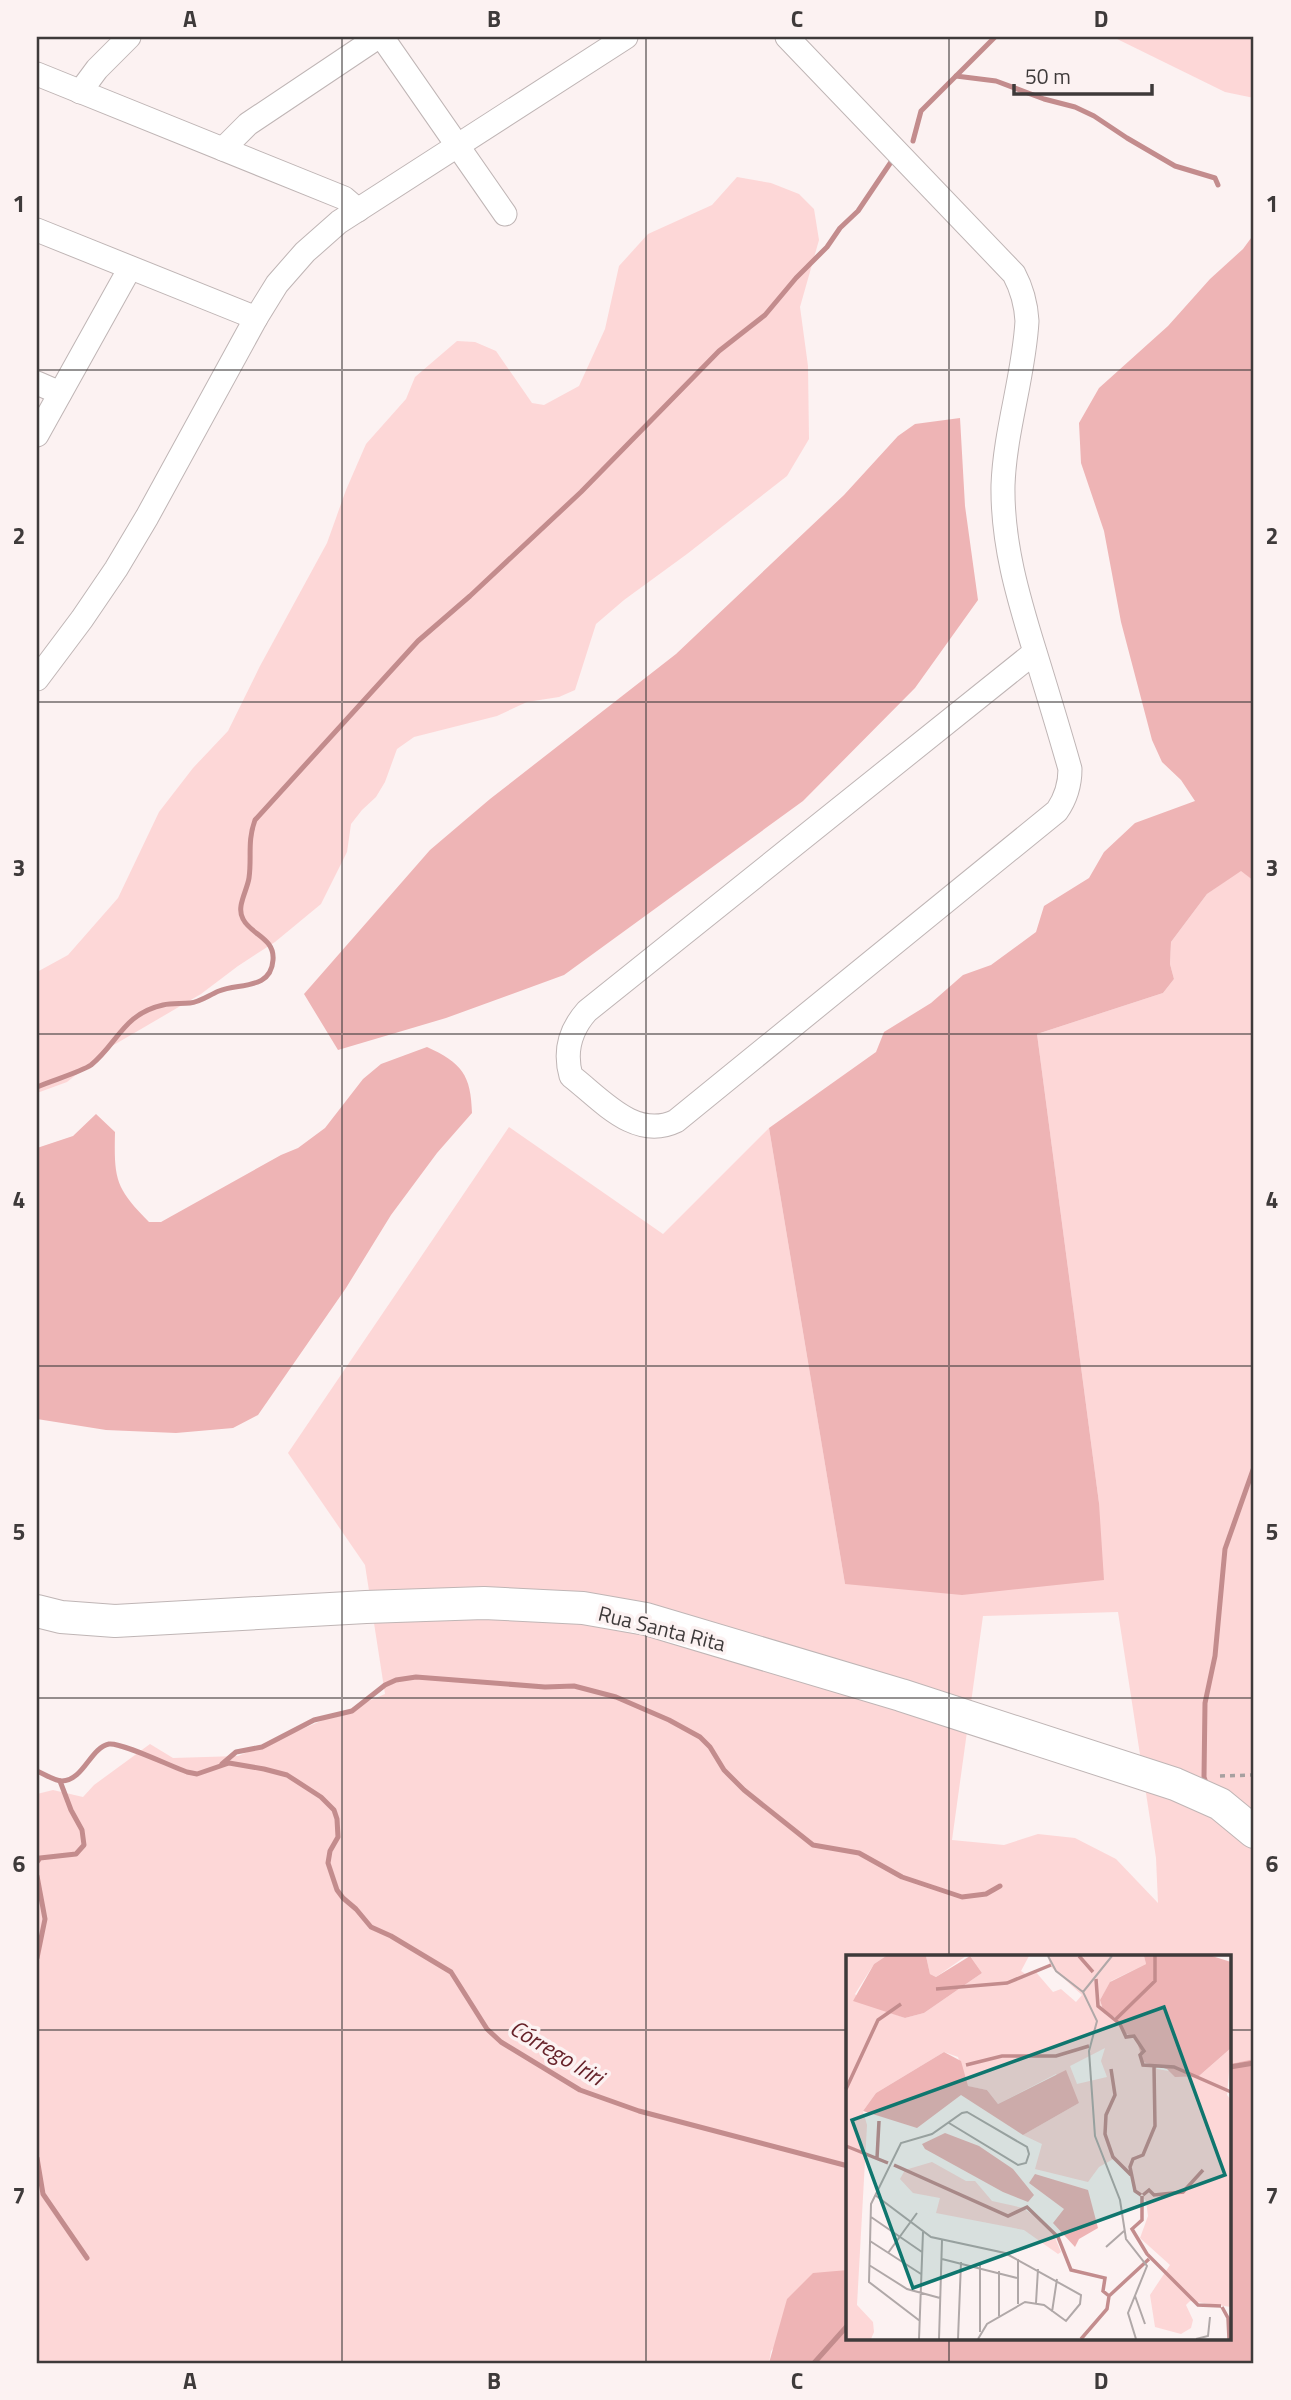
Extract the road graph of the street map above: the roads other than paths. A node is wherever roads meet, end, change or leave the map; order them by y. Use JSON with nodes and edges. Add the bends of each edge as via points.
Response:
{"nodes":[{"id":1,"x":128,"y":37,"type":"edge"},
{"id":2,"x":380,"y":37,"type":"edge"},
{"id":3,"x":626,"y":37,"type":"edge"},
{"id":4,"x":787,"y":37,"type":"edge"},
{"id":5,"x":37,"y":75,"type":"edge"},
{"id":6,"x":80,"y":92,"type":"junction"},
{"id":7,"x":457,"y":146,"type":"junction"},
{"id":8,"x":223,"y":149,"type":"junction"},
{"id":9,"x":358,"y":209,"type":"junction"},
{"id":10,"x":505,"y":214,"type":"dead end"},
{"id":11,"x":37,"y":230,"type":"edge"},
{"id":12,"x":130,"y":268,"type":"junction"},
{"id":13,"x":256,"y":318,"type":"junction"},
{"id":14,"x":37,"y":383,"type":"edge"},
{"id":15,"x":60,"y":393,"type":"junction"},
{"id":16,"x":37,"y":435,"type":"edge"},
{"id":17,"x":1035,"y":652,"type":"junction"},
{"id":18,"x":37,"y":680,"type":"edge"},
{"id":19,"x":37,"y":1611,"type":"edge"},
{"id":20,"x":1254,"y":1832,"type":"edge"}],
"edges":[{"from":1,"to":6,"type":"street"},
{"from":2,"to":7,"type":"street"},
{"from":2,"to":8,"type":"street","via":[[248,124]]},
{"from":3,"to":7,"type":"street"},
{"from":4,"to":17,"type":"street","via":[[1020,285],[1027,308],[1027,334],[1005,457],[1003,512],[1015,586]]},
{"from":5,"to":6,"type":"street"},
{"from":6,"to":8,"type":"street"},
{"from":7,"to":9,"type":"street"},
{"from":7,"to":10,"type":"street"},
{"from":8,"to":9,"type":"street","via":[[344,198]]},
{"from":9,"to":13,"type":"street","via":[[305,252]]},
{"from":11,"to":12,"type":"street"},
{"from":12,"to":13,"type":"street"},
{"from":12,"to":15,"type":"street"},
{"from":13,"to":18,"type":"street","via":[[129,548]]},
{"from":14,"to":15,"type":"street"},
{"from":15,"to":16,"type":"street"},
{"from":17,"to":17,"type":"street","via":[[1070,769],[1067,791],[1057,811],[676,1121],[657,1128],[637,1125],[571,1076],[568,1045],[587,1011]]},
{"from":19,"to":20,"type":"street","name":"Rua Santa Rita","via":[[115,1621],[484,1603],[583,1608],[646,1619],[1175,1784],[1220,1804]]}]}
